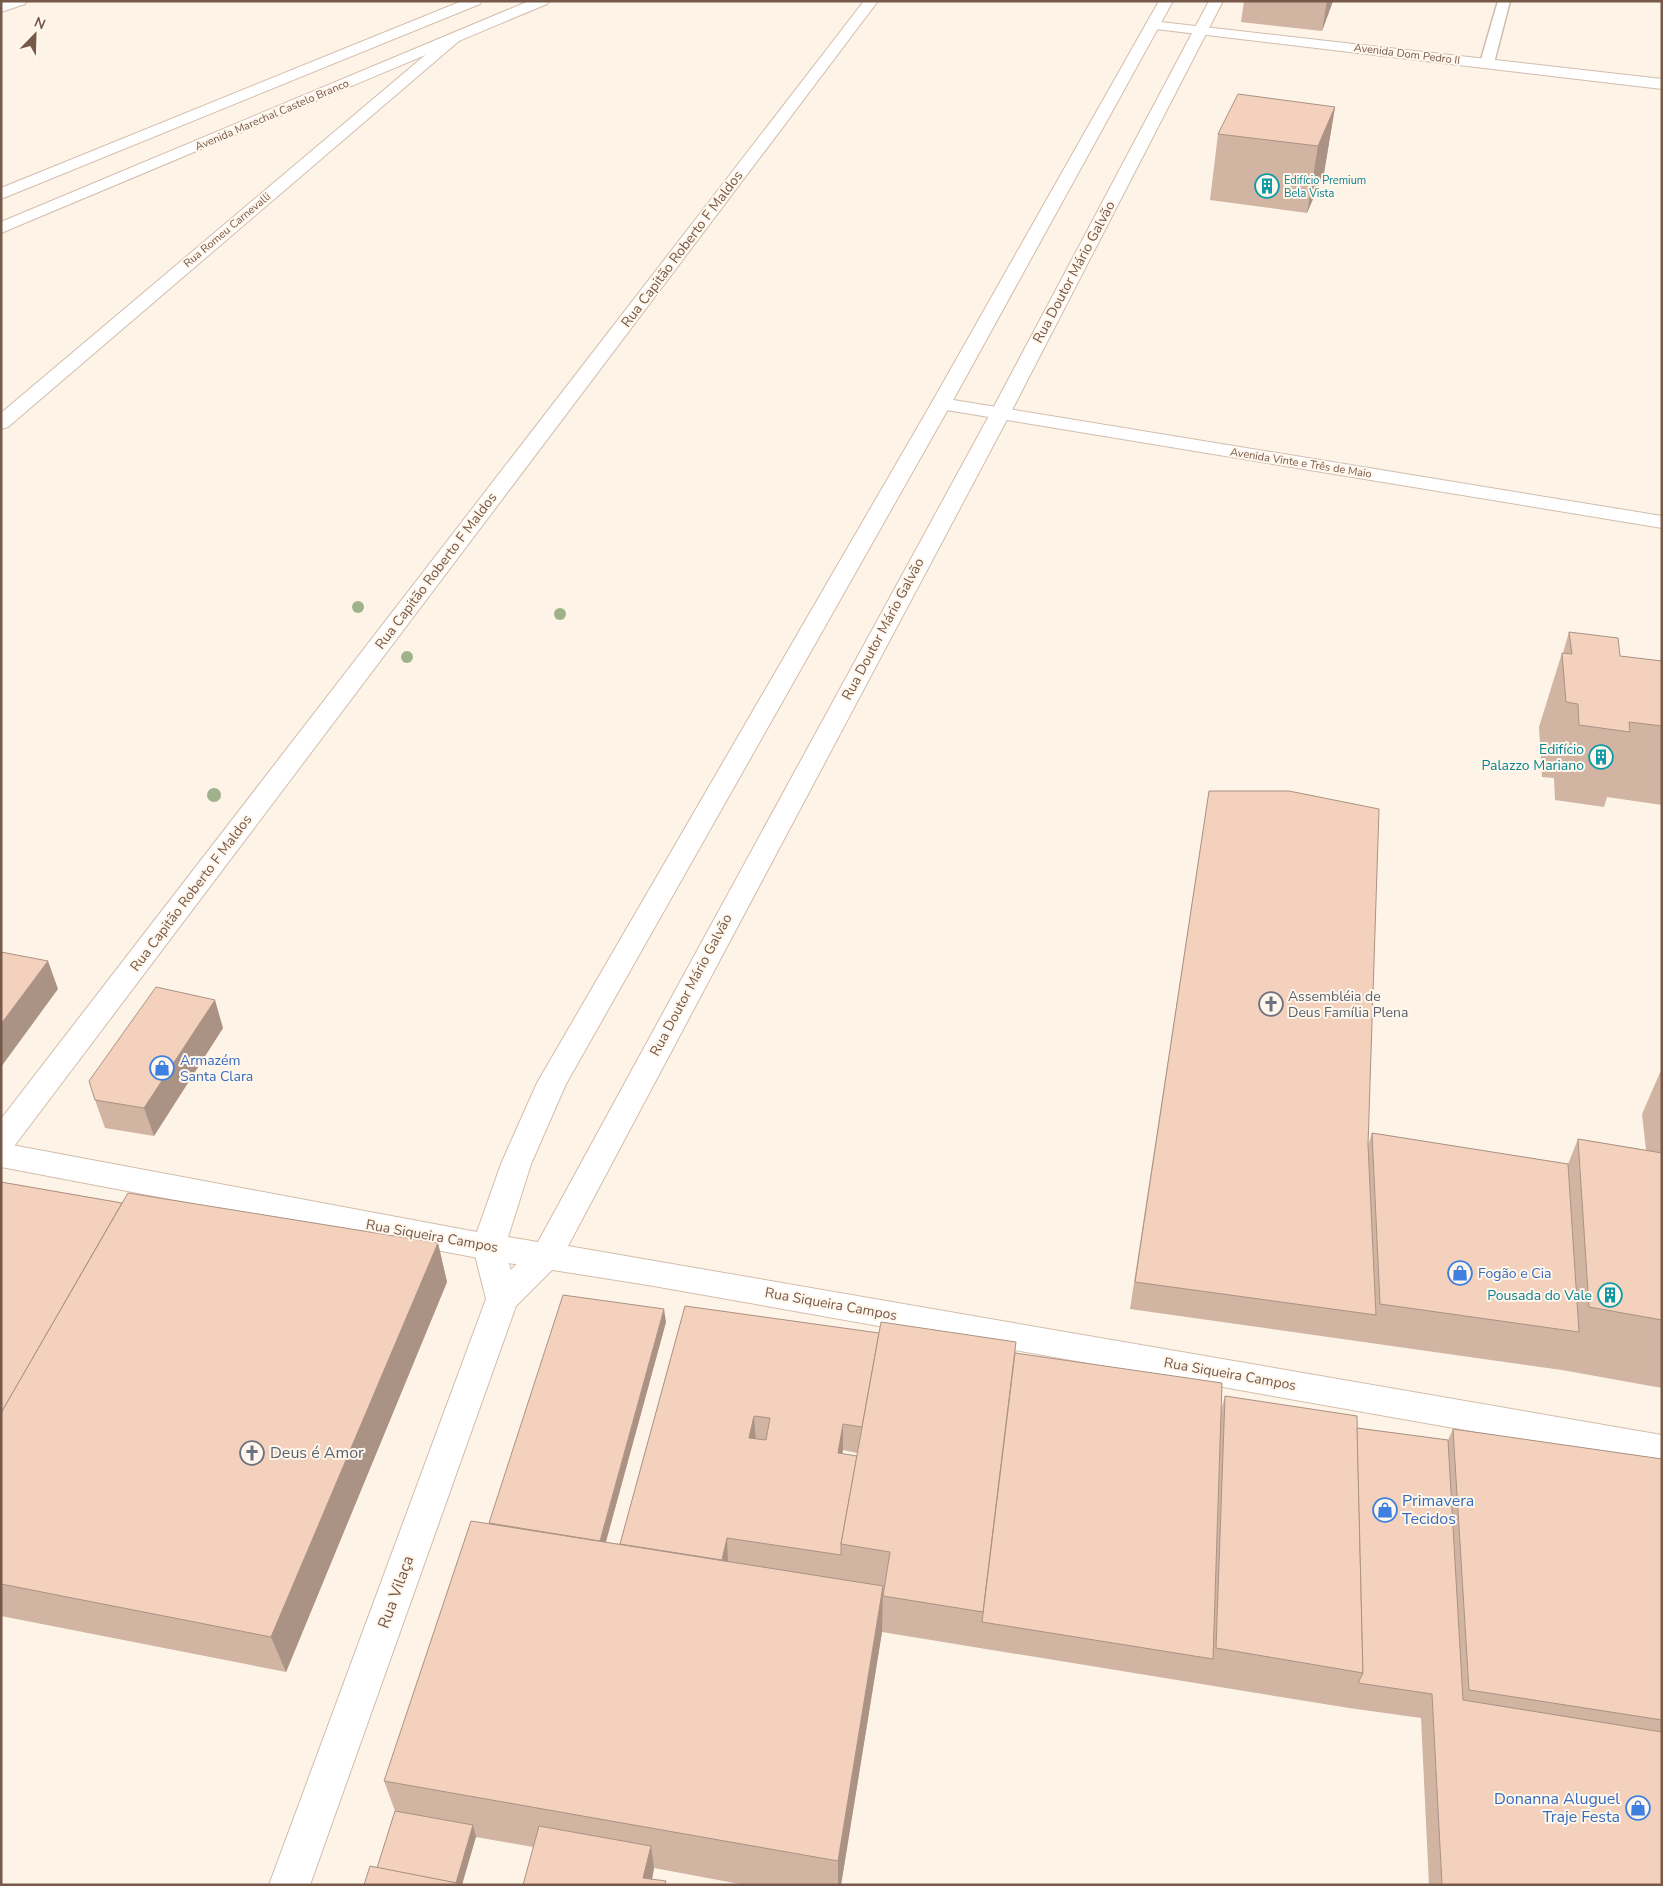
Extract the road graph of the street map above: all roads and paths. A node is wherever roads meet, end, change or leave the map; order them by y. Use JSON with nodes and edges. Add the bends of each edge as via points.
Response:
{"nodes":[{"id":1,"x":20,"y":1,"type":"edge"},
{"id":2,"x":474,"y":1,"type":"edge"},
{"id":3,"x":542,"y":1,"type":"edge"},
{"id":4,"x":872,"y":1,"type":"edge"},
{"id":5,"x":1166,"y":1,"type":"edge"},
{"id":6,"x":1216,"y":1,"type":"edge"},
{"id":7,"x":1504,"y":1,"type":"edge"},
{"id":8,"x":1,"y":8,"type":"edge"},
{"id":9,"x":1152,"y":25,"type":"junction"},
{"id":10,"x":1201,"y":30,"type":"junction"},
{"id":11,"x":454,"y":38,"type":"junction"},
{"id":12,"x":1487,"y":63,"type":"junction"},
{"id":13,"x":1662,"y":84,"type":"edge"},
{"id":14,"x":1,"y":194,"type":"edge"},
{"id":15,"x":1,"y":228,"type":"edge"},
{"id":16,"x":941,"y":404,"type":"junction"},
{"id":17,"x":1000,"y":414,"type":"junction"},
{"id":18,"x":1,"y":423,"type":"edge"},
{"id":19,"x":1662,"y":522,"type":"edge"},
{"id":20,"x":1,"y":1141,"type":"edge"},
{"id":21,"x":1,"y":1155,"type":"edge"},
{"id":22,"x":489,"y":1247,"type":"junction"},
{"id":23,"x":547,"y":1255,"type":"junction"},
{"id":24,"x":502,"y":1299,"type":"junction"},
{"id":25,"x":1662,"y":1450,"type":"edge"},
{"id":26,"x":289,"y":1885,"type":"edge"}],
"edges":[{"from":1,"to":8,"type":"street"},
{"from":2,"to":14,"type":"street"},
{"from":3,"to":11,"type":"street","name":"Avenida Marechal Castelo Branco"},
{"from":4,"to":20,"type":"street","name":"Rua Capitão Roberto F Maldos"},
{"from":5,"to":9,"type":"street"},
{"from":6,"to":10,"type":"street","name":"Rua Doutor Mário Galvão"},
{"from":7,"to":12,"type":"lane"},
{"from":9,"to":10,"type":"street","name":"Avenida Dom Pedro II"},
{"from":9,"to":16,"type":"street"},
{"from":10,"to":12,"type":"street","name":"Avenida Dom Pedro II"},
{"from":10,"to":17,"type":"street","name":"Rua Doutor Mário Galvão"},
{"from":11,"to":15,"type":"street","name":"Avenida Marechal Castelo Branco"},
{"from":11,"to":18,"type":"street","name":"Rua Romeu Carnevalli"},
{"from":12,"to":13,"type":"street","name":"Avenida Dom Pedro II"},
{"from":16,"to":17,"type":"street","name":"Avenida Vinte e Três de Maio"},
{"from":16,"to":22,"type":"street","via":[[552,1083],[513,1169]]},
{"from":17,"to":19,"type":"street","name":"Avenida Vinte e Três de Maio"},
{"from":17,"to":23,"type":"street","name":"Rua Doutor Mário Galvão"},
{"from":21,"to":22,"type":"street","name":"Rua Siqueira Campos"},
{"from":22,"to":23,"type":"street","name":"Rua Siqueira Campos"},
{"from":22,"to":24,"type":"street"},
{"from":23,"to":24,"type":"street","name":"Rua Vilaça"},
{"from":23,"to":25,"type":"street","name":"Rua Siqueira Campos"},
{"from":24,"to":26,"type":"street","name":"Rua Vilaça"}]}
